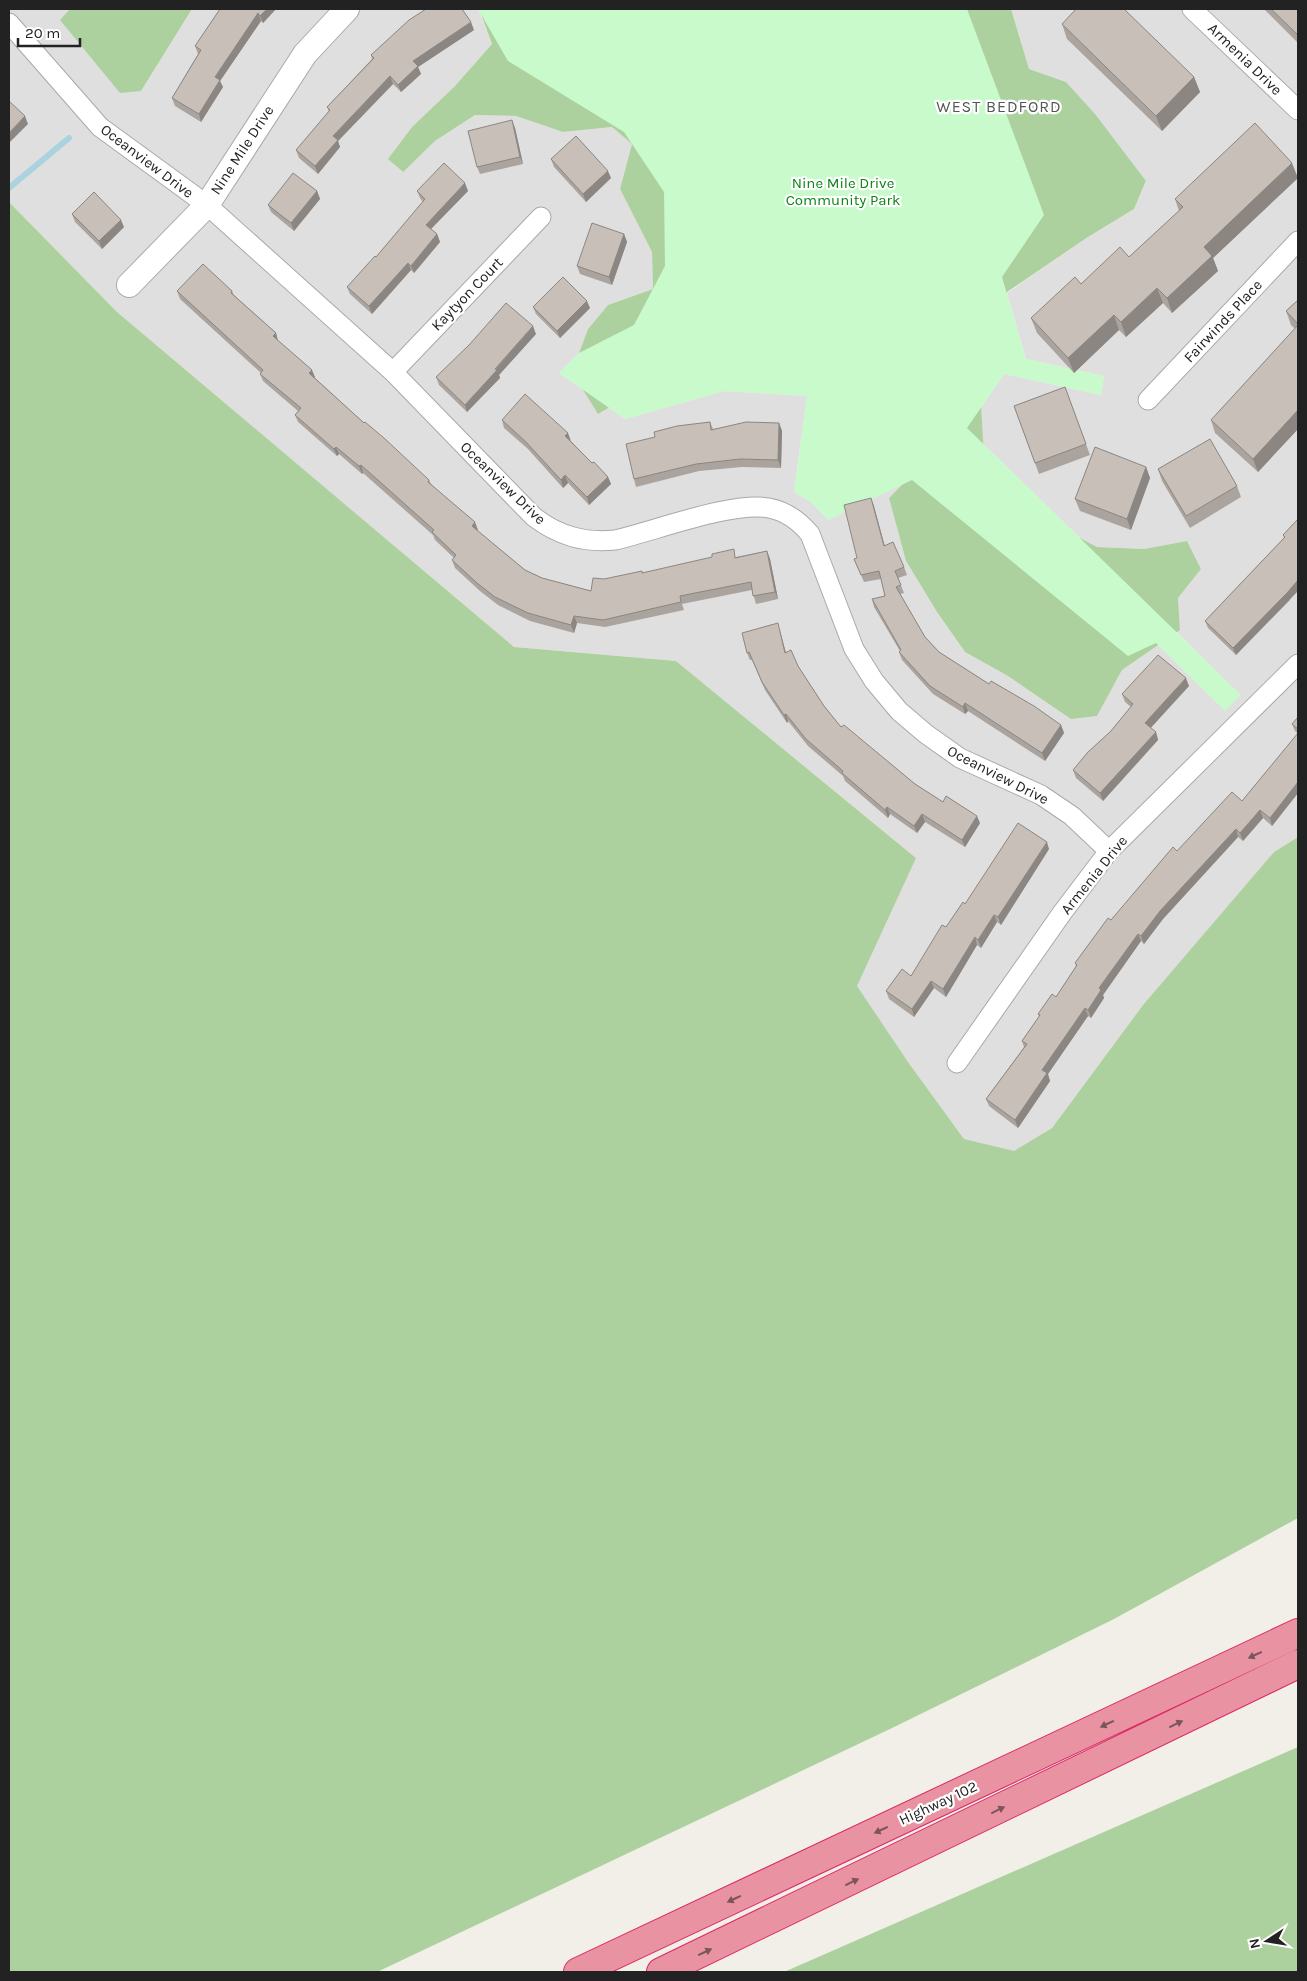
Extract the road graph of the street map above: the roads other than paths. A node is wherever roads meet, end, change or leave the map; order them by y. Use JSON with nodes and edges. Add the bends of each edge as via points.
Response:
{"nodes":[{"id":1,"x":347,"y":9,"type":"edge"},
{"id":2,"x":1192,"y":9,"type":"edge"},
{"id":3,"x":9,"y":23,"type":"edge"},
{"id":4,"x":1298,"y":110,"type":"edge"},
{"id":5,"x":207,"y":205,"type":"junction"},
{"id":6,"x":541,"y":217,"type":"dead end"},
{"id":7,"x":1298,"y":241,"type":"edge"},
{"id":8,"x":130,"y":285,"type":"dead end"},
{"id":9,"x":393,"y":372,"type":"junction"},
{"id":10,"x":1148,"y":400,"type":"dead end"},
{"id":11,"x":1298,"y":664,"type":"edge"},
{"id":12,"x":1109,"y":852,"type":"junction"},
{"id":13,"x":957,"y":1063,"type":"dead end"},
{"id":14,"x":1293,"y":1635,"type":"edge"},
{"id":15,"x":1298,"y":1664,"type":"edge"},
{"id":16,"x":578,"y":1972,"type":"edge"},
{"id":17,"x":661,"y":1972,"type":"edge"}],
"edges":[{"from":1,"to":5,"type":"street","name":"Nine Mile Drive","via":[[305,54]]},
{"from":2,"to":4,"type":"street","name":"Armenia Drive"},
{"from":3,"to":5,"type":"street","name":"Oceanview Drive","via":[[100,127]]},
{"from":5,"to":8,"type":"street","name":"Nine Mile Drive"},
{"from":5,"to":9,"type":"street","name":"Oceanview Drive"},
{"from":6,"to":9,"type":"street","name":"Kaytyon Court"},
{"from":7,"to":10,"type":"street","name":"Fairwinds Place"},
{"from":9,"to":12,"type":"street","name":"Oceanview Drive","via":[[534,517],[560,533],[590,541],[616,540],[720,512],[756,506],[783,512],[797,521],[816,546],[854,649],[874,681],[899,711],[960,758],[1041,795],[1072,816]]},
{"from":11,"to":12,"type":"street","name":"Armenia Drive"},
{"from":12,"to":13,"type":"street","name":"Armenia Drive"},
{"from":14,"to":16,"type":"highway","name":"Highway 102","one_way":true},
{"from":17,"to":15,"type":"highway","one_way":true}]}
